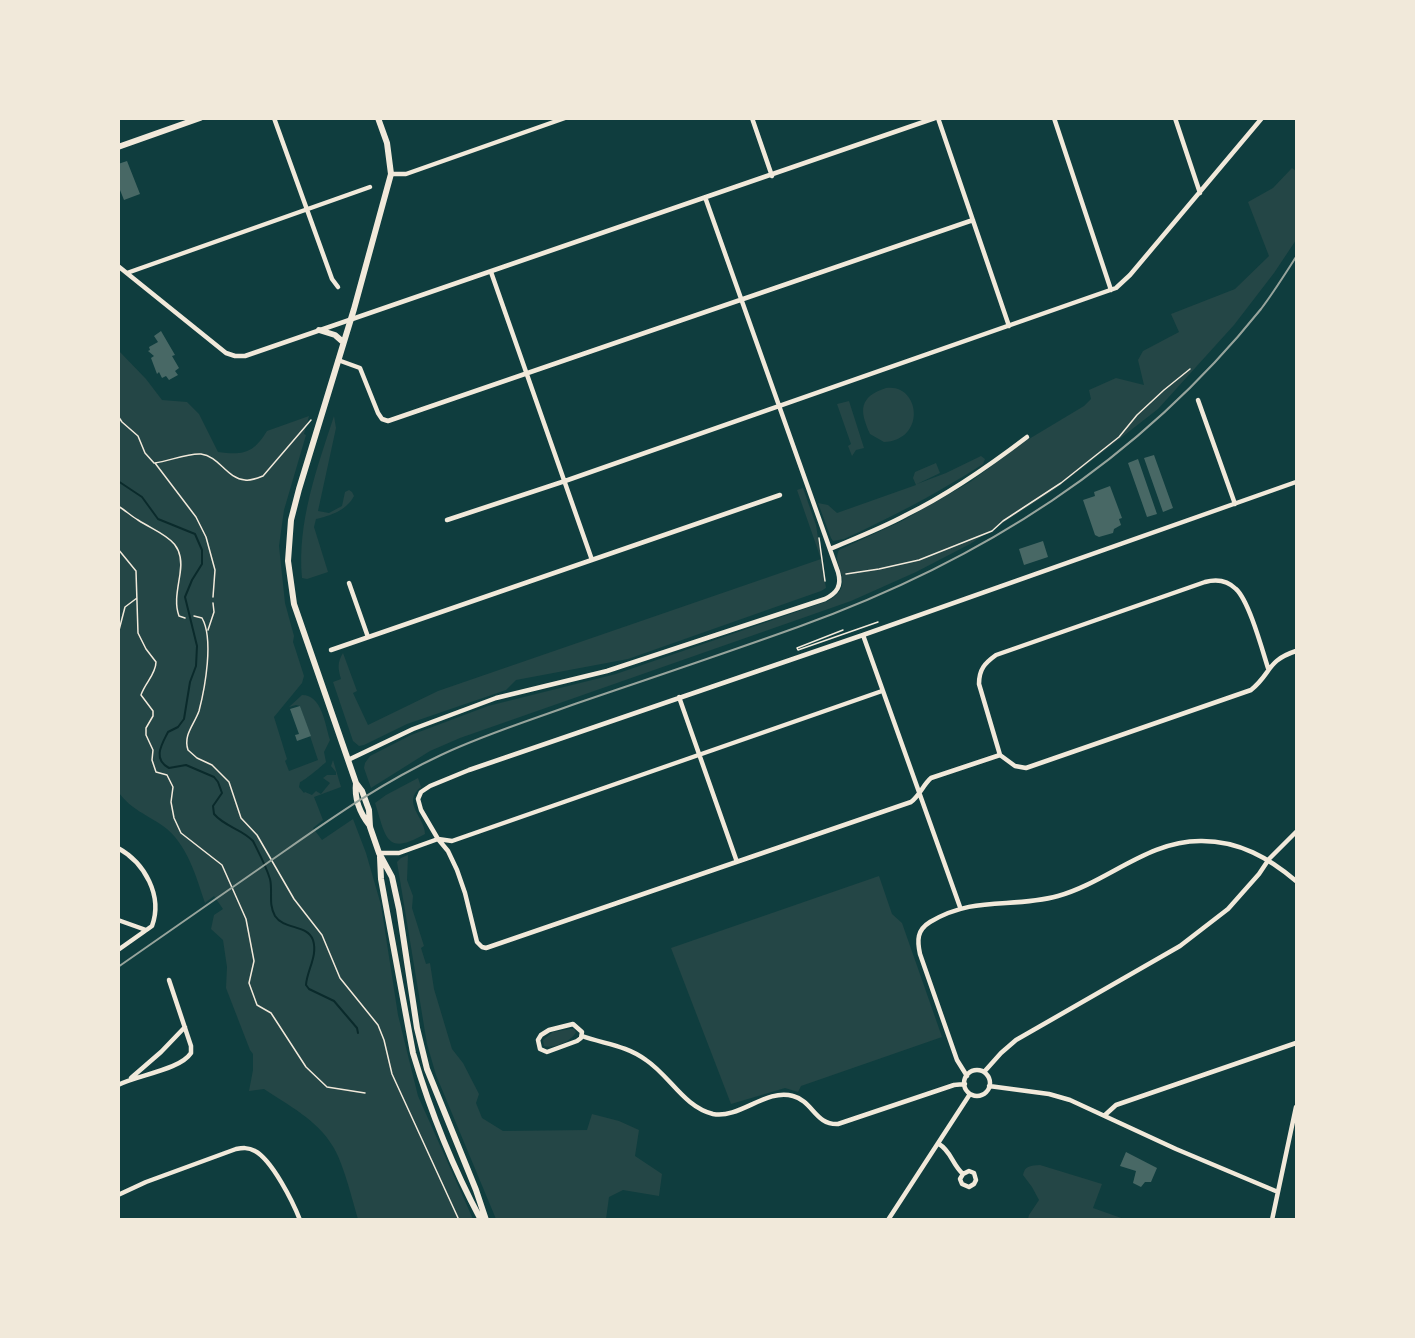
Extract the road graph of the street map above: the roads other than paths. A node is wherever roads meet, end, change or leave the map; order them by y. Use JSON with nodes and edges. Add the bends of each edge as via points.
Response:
{"nodes":[{"id":1,"x":200,"y":118,"type":"edge"},
{"id":2,"x":274,"y":118,"type":"edge"},
{"id":3,"x":378,"y":118,"type":"edge"},
{"id":4,"x":565,"y":118,"type":"edge"},
{"id":5,"x":752,"y":118,"type":"edge"},
{"id":6,"x":936,"y":118,"type":"edge"},
{"id":7,"x":1054,"y":118,"type":"edge"},
{"id":8,"x":1175,"y":118,"type":"edge"},
{"id":9,"x":1263,"y":118,"type":"edge"},
{"id":10,"x":118,"y":147,"type":"edge"},
{"id":11,"x":391,"y":174,"type":"junction"},
{"id":12,"x":772,"y":176,"type":"junction"},
{"id":13,"x":370,"y":187,"type":"dead end"},
{"id":14,"x":1200,"y":193,"type":"junction"},
{"id":15,"x":705,"y":197,"type":"junction"},
{"id":16,"x":306,"y":210,"type":"junction"},
{"id":17,"x":973,"y":220,"type":"junction"},
{"id":18,"x":118,"y":266,"type":"edge"},
{"id":19,"x":491,"y":272,"type":"junction"},
{"id":20,"x":127,"y":273,"type":"junction"},
{"id":21,"x":338,"y":287,"type":"dead end"},
{"id":22,"x":1111,"y":290,"type":"junction"},
{"id":23,"x":740,"y":300,"type":"junction"},
{"id":24,"x":351,"y":318,"type":"junction"},
{"id":25,"x":1008,"y":326,"type":"junction"},
{"id":26,"x":319,"y":330,"type":"junction"},
{"id":27,"x":343,"y":342,"type":"junction"},
{"id":28,"x":338,"y":360,"type":"junction"},
{"id":29,"x":526,"y":373,"type":"junction"},
{"id":30,"x":1198,"y":400,"type":"dead end"},
{"id":31,"x":779,"y":407,"type":"junction"},
{"id":32,"x":1027,"y":437,"type":"dead end"},
{"id":33,"x":565,"y":481,"type":"junction"},
{"id":34,"x":1296,"y":482,"type":"edge"},
{"id":35,"x":780,"y":495,"type":"dead end"},
{"id":36,"x":1235,"y":504,"type":"junction"},
{"id":37,"x":447,"y":520,"type":"dead end"},
{"id":38,"x":830,"y":549,"type":"junction"},
{"id":39,"x":592,"y":560,"type":"junction"},
{"id":40,"x":349,"y":583,"type":"dead end"},
{"id":41,"x":863,"y":635,"type":"junction"},
{"id":42,"x":368,"y":637,"type":"junction"},
{"id":43,"x":331,"y":650,"type":"dead end"},
{"id":44,"x":1296,"y":651,"type":"edge"},
{"id":45,"x":1268,"y":668,"type":"junction"},
{"id":46,"x":882,"y":691,"type":"junction"},
{"id":47,"x":679,"y":697,"type":"junction"},
{"id":48,"x":699,"y":755,"type":"junction"},
{"id":49,"x":1000,"y":755,"type":"junction"},
{"id":50,"x":348,"y":760,"type":"junction"},
{"id":51,"x":920,"y":795,"type":"junction"},
{"id":52,"x":1296,"y":832,"type":"edge"},
{"id":53,"x":438,"y":839,"type":"junction"},
{"id":54,"x":118,"y":848,"type":"edge"},
{"id":55,"x":380,"y":853,"type":"junction"},
{"id":56,"x":1269,"y":859,"type":"junction"},
{"id":57,"x":737,"y":862,"type":"junction"},
{"id":58,"x":1296,"y":881,"type":"edge"},
{"id":59,"x":960,"y":908,"type":"junction"},
{"id":60,"x":118,"y":920,"type":"edge"},
{"id":61,"x":146,"y":930,"type":"junction"},
{"id":62,"x":118,"y":950,"type":"edge"},
{"id":63,"x":169,"y":980,"type":"dead end"},
{"id":64,"x":185,"y":1027,"type":"junction"},
{"id":65,"x":582,"y":1036,"type":"junction"},
{"id":66,"x":1296,"y":1042,"type":"edge"},
{"id":67,"x":984,"y":1072,"type":"junction"},
{"id":68,"x":967,"y":1076,"type":"junction"},
{"id":69,"x":128,"y":1080,"type":"junction"},
{"id":70,"x":965,"y":1084,"type":"junction"},
{"id":71,"x":118,"y":1086,"type":"edge"},
{"id":72,"x":989,"y":1086,"type":"junction"},
{"id":73,"x":970,"y":1094,"type":"junction"},
{"id":74,"x":1296,"y":1107,"type":"edge"},
{"id":75,"x":1105,"y":1115,"type":"junction"},
{"id":76,"x":939,"y":1144,"type":"junction"},
{"id":77,"x":963,"y":1174,"type":"dead end"},
{"id":78,"x":1278,"y":1192,"type":"junction"},
{"id":79,"x":118,"y":1195,"type":"edge"},
{"id":80,"x":300,"y":1220,"type":"edge"},
{"id":81,"x":483,"y":1220,"type":"edge"},
{"id":82,"x":888,"y":1220,"type":"edge"},
{"id":83,"x":1272,"y":1220,"type":"edge"}],
"edges":[{"from":1,"to":10,"type":"main road"},
{"from":2,"to":16,"type":"street"},
{"from":3,"to":11,"type":"main road","via":[[387,143]]},
{"from":4,"to":11,"type":"street","via":[[406,174]]},
{"from":5,"to":12,"type":"street"},
{"from":6,"to":12,"type":"street"},
{"from":6,"to":17,"type":"street"},
{"from":7,"to":22,"type":"street"},
{"from":8,"to":14,"type":"street"},
{"from":9,"to":14,"type":"street"},
{"from":11,"to":24,"type":"main road"},
{"from":12,"to":15,"type":"street"},
{"from":13,"to":16,"type":"street"},
{"from":14,"to":22,"type":"street","via":[[1121,285]]},
{"from":15,"to":19,"type":"street"},
{"from":15,"to":23,"type":"street"},
{"from":16,"to":20,"type":"street"},
{"from":16,"to":21,"type":"street"},
{"from":17,"to":23,"type":"street"},
{"from":17,"to":25,"type":"street"},
{"from":18,"to":20,"type":"street"},
{"from":19,"to":24,"type":"street"},
{"from":19,"to":29,"type":"street"},
{"from":20,"to":26,"type":"street","via":[[226,353],[235,356]]},
{"from":22,"to":25,"type":"street"},
{"from":23,"to":29,"type":"street"},
{"from":23,"to":31,"type":"street"},
{"from":24,"to":26,"type":"street"},
{"from":24,"to":27,"type":"main road"},
{"from":25,"to":31,"type":"street"},
{"from":26,"to":27,"type":"main road"},
{"from":27,"to":28,"type":"main road"},
{"from":28,"to":29,"type":"street","via":[[360,368],[378,413],[388,421]]},
{"from":28,"to":50,"type":"main road","via":[[291,520],[288,561],[294,604]]},
{"from":29,"to":33,"type":"street"},
{"from":30,"to":36,"type":"street"},
{"from":31,"to":33,"type":"street"},
{"from":31,"to":38,"type":"street"},
{"from":32,"to":38,"type":"street","via":[[945,494]]},
{"from":33,"to":37,"type":"street"},
{"from":33,"to":39,"type":"street"},
{"from":34,"to":36,"type":"street"},
{"from":35,"to":39,"type":"street"},
{"from":36,"to":41,"type":"street"},
{"from":38,"to":50,"type":"street","via":[[839,587],[825,599],[607,671],[496,698],[412,729]]},
{"from":39,"to":42,"type":"street"},
{"from":40,"to":42,"type":"street"},
{"from":41,"to":46,"type":"street"},
{"from":41,"to":47,"type":"street"},
{"from":42,"to":43,"type":"street"},
{"from":44,"to":45,"type":"street","via":[[1281,656]]},
{"from":45,"to":49,"type":"street","via":[[1251,690],[1044,763],[1026,768],[1015,766]]},
{"from":45,"to":49,"type":"street","via":[[1237,589],[1219,580],[1205,582],[996,655],[984,664],[979,684]]},
{"from":46,"to":48,"type":"street"},
{"from":46,"to":51,"type":"street"},
{"from":47,"to":48,"type":"street"},
{"from":47,"to":53,"type":"street","via":[[430,786],[418,799]]},
{"from":48,"to":53,"type":"street","via":[[452,841]]},
{"from":48,"to":57,"type":"street"},
{"from":49,"to":51,"type":"street","via":[[931,778]]},
{"from":50,"to":55,"type":"main road","via":[[369,810]]},
{"from":51,"to":57,"type":"street","via":[[895,808]]},
{"from":51,"to":59,"type":"street"},
{"from":52,"to":56,"type":"street"},
{"from":53,"to":55,"type":"street","via":[[399,853]]},
{"from":53,"to":57,"type":"street","via":[[457,870],[474,934],[482,947],[493,947]]},
{"from":54,"to":61,"type":"street","via":[[143,868],[153,891],[155,911],[152,926]]},
{"from":55,"to":81,"type":"main road","via":[[392,877],[399,909],[427,1069],[476,1190]]},
{"from":55,"to":81,"type":"main road","via":[[381,879],[420,1078],[467,1194]]},
{"from":56,"to":58,"type":"street"},
{"from":56,"to":59,"type":"street","via":[[1219,842],[1190,842],[1147,853],[1057,896]]},
{"from":56,"to":67,"type":"street","via":[[1228,909],[1200,932],[1017,1040]]},
{"from":59,"to":68,"type":"street","via":[[925,926],[918,936],[918,945],[957,1060]]},
{"from":60,"to":61,"type":"street"},
{"from":61,"to":62,"type":"street"},
{"from":63,"to":64,"type":"street"},
{"from":64,"to":69,"type":"street"},
{"from":64,"to":69,"type":"street","via":[[192,1050],[186,1060]]},
{"from":65,"to":65,"type":"street","via":[[576,1026],[566,1025],[544,1033],[538,1047],[543,1052],[553,1051]]},
{"from":65,"to":70,"type":"street","via":[[633,1051],[666,1076],[693,1106],[717,1114],[788,1095],[804,1101],[823,1121],[838,1124]]},
{"from":66,"to":75,"type":"street","via":[[1116,1106]]},
{"from":67,"to":68,"type":"street","via":[[973,1071]]},
{"from":67,"to":72,"type":"street"},
{"from":68,"to":70,"type":"street"},
{"from":69,"to":71,"type":"street"},
{"from":70,"to":73,"type":"street"},
{"from":72,"to":73,"type":"street","via":[[982,1095]]},
{"from":72,"to":75,"type":"street","via":[[1060,1096]]},
{"from":73,"to":76,"type":"street"},
{"from":74,"to":78,"type":"street"},
{"from":75,"to":78,"type":"street"},
{"from":76,"to":77,"type":"street","via":[[948,1149]]},
{"from":76,"to":82,"type":"street"},
{"from":78,"to":83,"type":"street"},
{"from":79,"to":80,"type":"street","via":[[247,1148],[268,1164],[291,1197]]}]}
